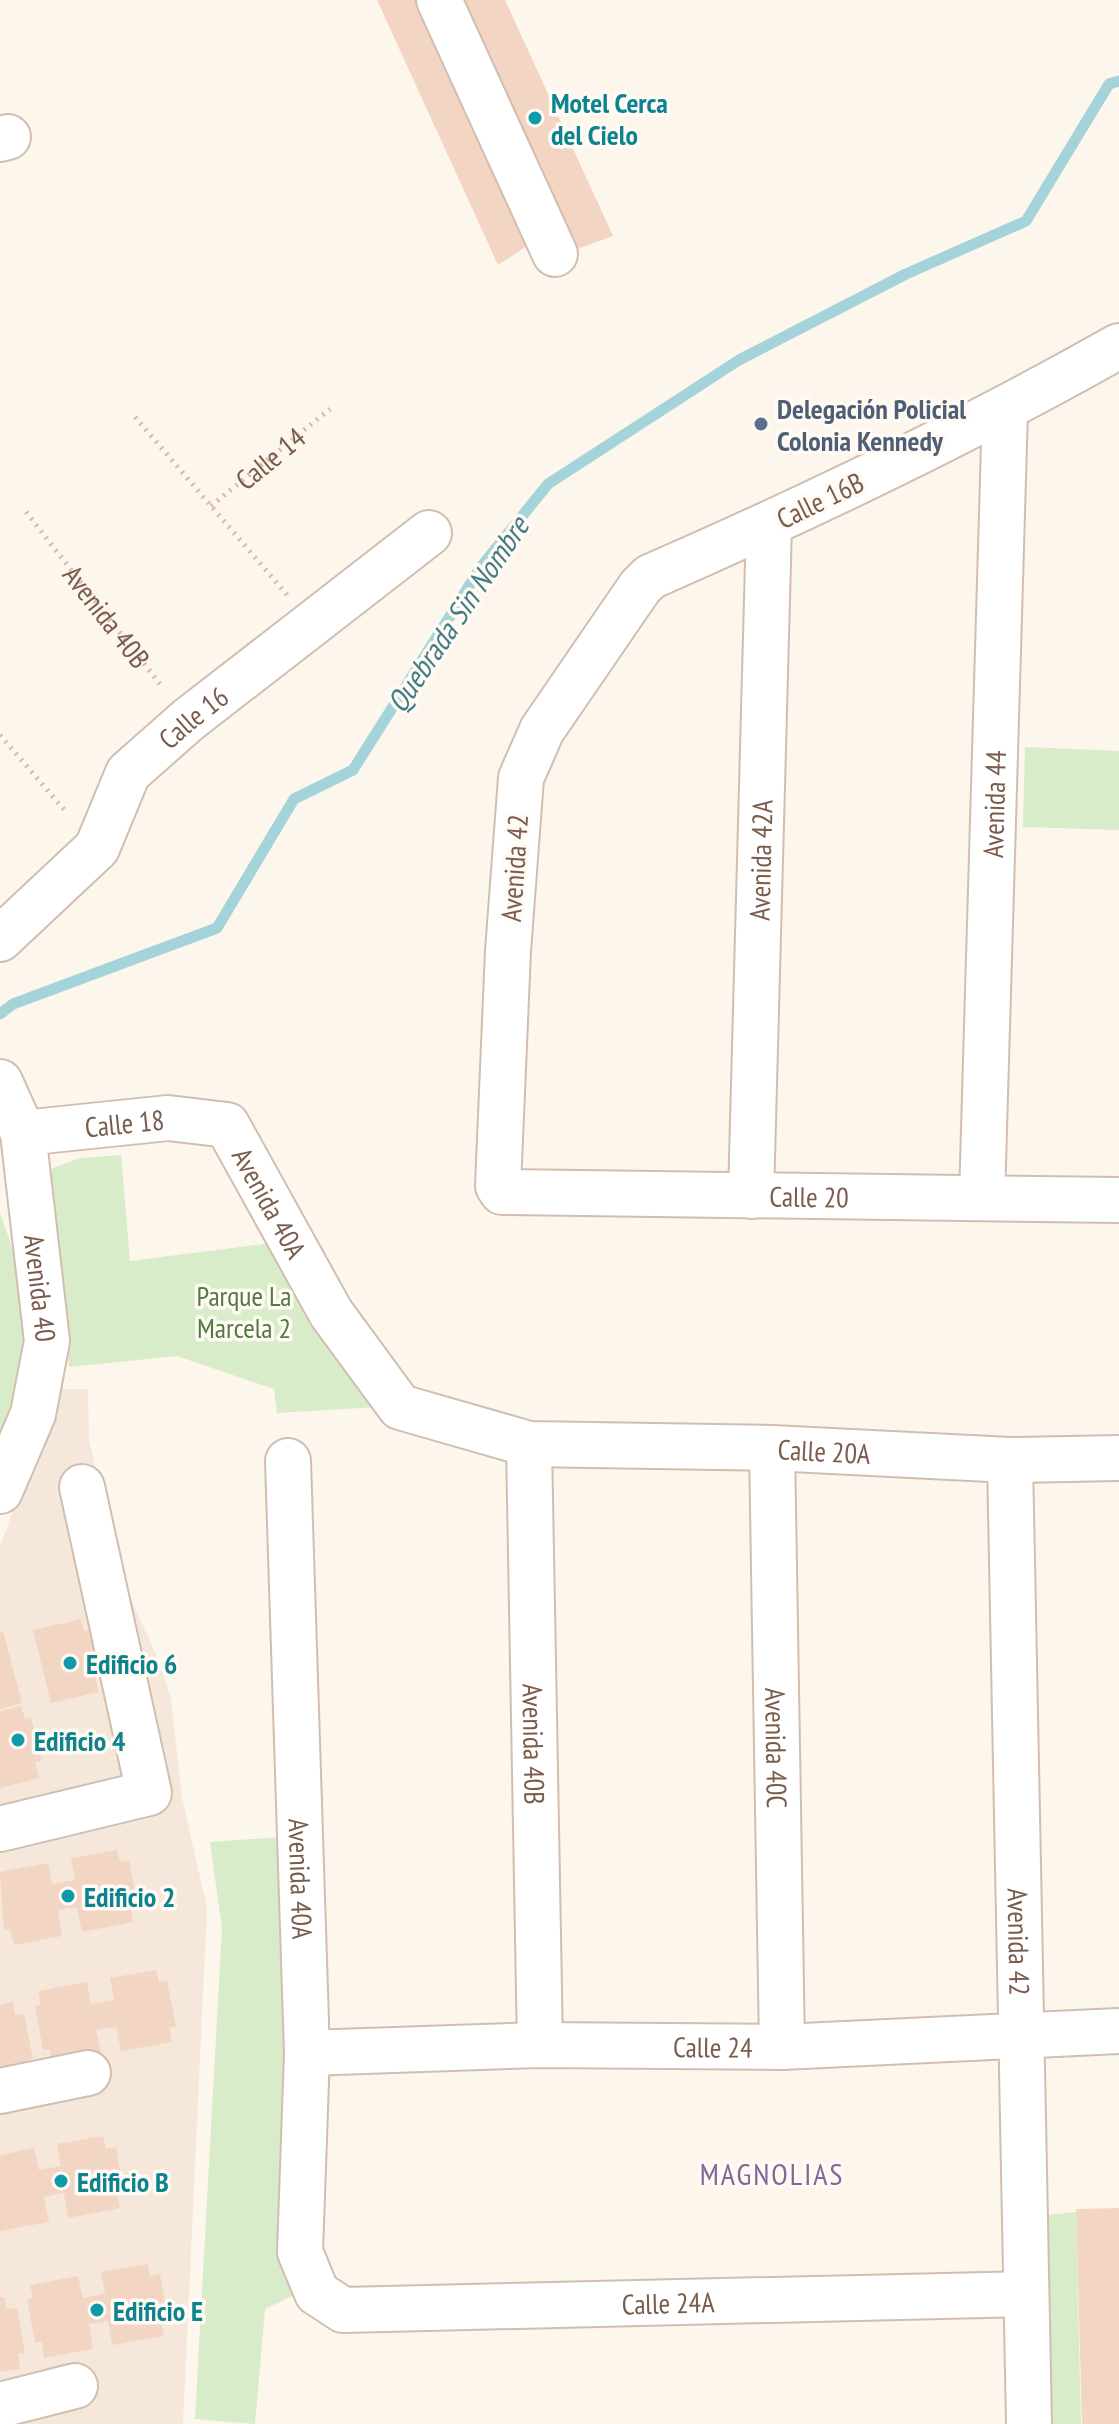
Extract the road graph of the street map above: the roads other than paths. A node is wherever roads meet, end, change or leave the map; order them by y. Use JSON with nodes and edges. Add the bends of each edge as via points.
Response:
{"nodes":[{"id":1,"x":439,"y":0,"type":"edge"},
{"id":2,"x":555,"y":254,"type":"dead end"},
{"id":3,"x":1119,"y":346,"type":"edge"},
{"id":4,"x":1005,"y":410,"type":"junction"},
{"id":5,"x":769,"y":525,"type":"junction"},
{"id":6,"x":429,"y":533,"type":"dead end"},
{"id":7,"x":645,"y":582,"type":"joint"},
{"id":8,"x":0,"y":939,"type":"edge"},
{"id":9,"x":0,"y":1082,"type":"edge"},
{"id":10,"x":227,"y":1125,"type":"joint"},
{"id":11,"x":23,"y":1133,"type":"junction"},
{"id":12,"x":499,"y":1191,"type":"joint"},
{"id":13,"x":751,"y":1196,"type":"junction"},
{"id":14,"x":982,"y":1198,"type":"junction"},
{"id":15,"x":1119,"y":1200,"type":"edge"},
{"id":16,"x":529,"y":1444,"type":"junction"},
{"id":17,"x":772,"y":1448,"type":"junction"},
{"id":18,"x":1119,"y":1458,"type":"edge"},
{"id":19,"x":1010,"y":1460,"type":"junction"},
{"id":20,"x":288,"y":1461,"type":"dead end"},
{"id":21,"x":82,"y":1487,"type":"dead end"},
{"id":22,"x":0,"y":1491,"type":"edge"},
{"id":23,"x":0,"y":1829,"type":"edge"},
{"id":24,"x":1119,"y":2031,"type":"edge"},
{"id":25,"x":1019,"y":2038,"type":"junction"},
{"id":26,"x":540,"y":2045,"type":"junction"},
{"id":27,"x":782,"y":2047,"type":"junction"},
{"id":28,"x":307,"y":2053,"type":"junction"},
{"id":29,"x":88,"y":2073,"type":"dead end"},
{"id":30,"x":0,"y":2091,"type":"edge"},
{"id":31,"x":317,"y":2293,"type":"joint"},
{"id":32,"x":1024,"y":2294,"type":"junction"},
{"id":33,"x":75,"y":2386,"type":"dead end"},
{"id":34,"x":0,"y":2405,"type":"edge"},
{"id":35,"x":1029,"y":2424,"type":"edge"}],
"edges":[{"from":1,"to":2,"type":"street"},
{"from":3,"to":4,"type":"street","name":"Calle 16B"},
{"from":4,"to":5,"type":"street","name":"Calle 16B"},
{"from":4,"to":14,"type":"street","name":"Avenida 44"},
{"from":5,"to":7,"type":"street","name":"Calle 16B"},
{"from":5,"to":13,"type":"street","name":"Avenida 42A"},
{"from":6,"to":8,"type":"street","name":"Calle 16","via":[[188,720],[128,773],[97,848]]},
{"from":7,"to":12,"type":"street","name":"Avenida 42","via":[[542,730],[521,778]]},
{"from":9,"to":11,"type":"street","name":"Avenida 40"},
{"from":10,"to":11,"type":"street","name":"Calle 18","via":[[168,1118]]},
{"from":10,"to":16,"type":"street","name":"Avenida 40A","via":[[331,1313],[400,1407]]},
{"from":11,"to":22,"type":"street","name":"Avenida 40","via":[[47,1341],[33,1414]]},
{"from":12,"to":13,"type":"street","name":"Calle 20"},
{"from":13,"to":14,"type":"street","name":"Calle 20"},
{"from":14,"to":15,"type":"street","name":"Calle 20"},
{"from":16,"to":17,"type":"street","name":"Calle 20A"},
{"from":16,"to":26,"type":"street","name":"Avenida 40B"},
{"from":17,"to":19,"type":"street","name":"Calle 20A"},
{"from":17,"to":27,"type":"street","name":"Avenida 40C"},
{"from":18,"to":19,"type":"street","name":"Calle 20A"},
{"from":19,"to":25,"type":"street","name":"Avenida 42"},
{"from":20,"to":28,"type":"street","name":"Avenida 40A"},
{"from":21,"to":23,"type":"street","via":[[149,1793]]},
{"from":24,"to":25,"type":"street","name":"Calle 24"},
{"from":25,"to":27,"type":"street","name":"Calle 24"},
{"from":25,"to":32,"type":"street","name":"Avenida 42"},
{"from":26,"to":27,"type":"street","name":"Calle 24"},
{"from":26,"to":28,"type":"street","name":"Calle 24"},
{"from":28,"to":31,"type":"street","name":"Avenida 40A","via":[[300,2252]]},
{"from":29,"to":30,"type":"street"},
{"from":31,"to":32,"type":"street","name":"Calle 24A","via":[[343,2310]]},
{"from":32,"to":35,"type":"street","name":"Avenida 42"},
{"from":33,"to":34,"type":"street"}]}
